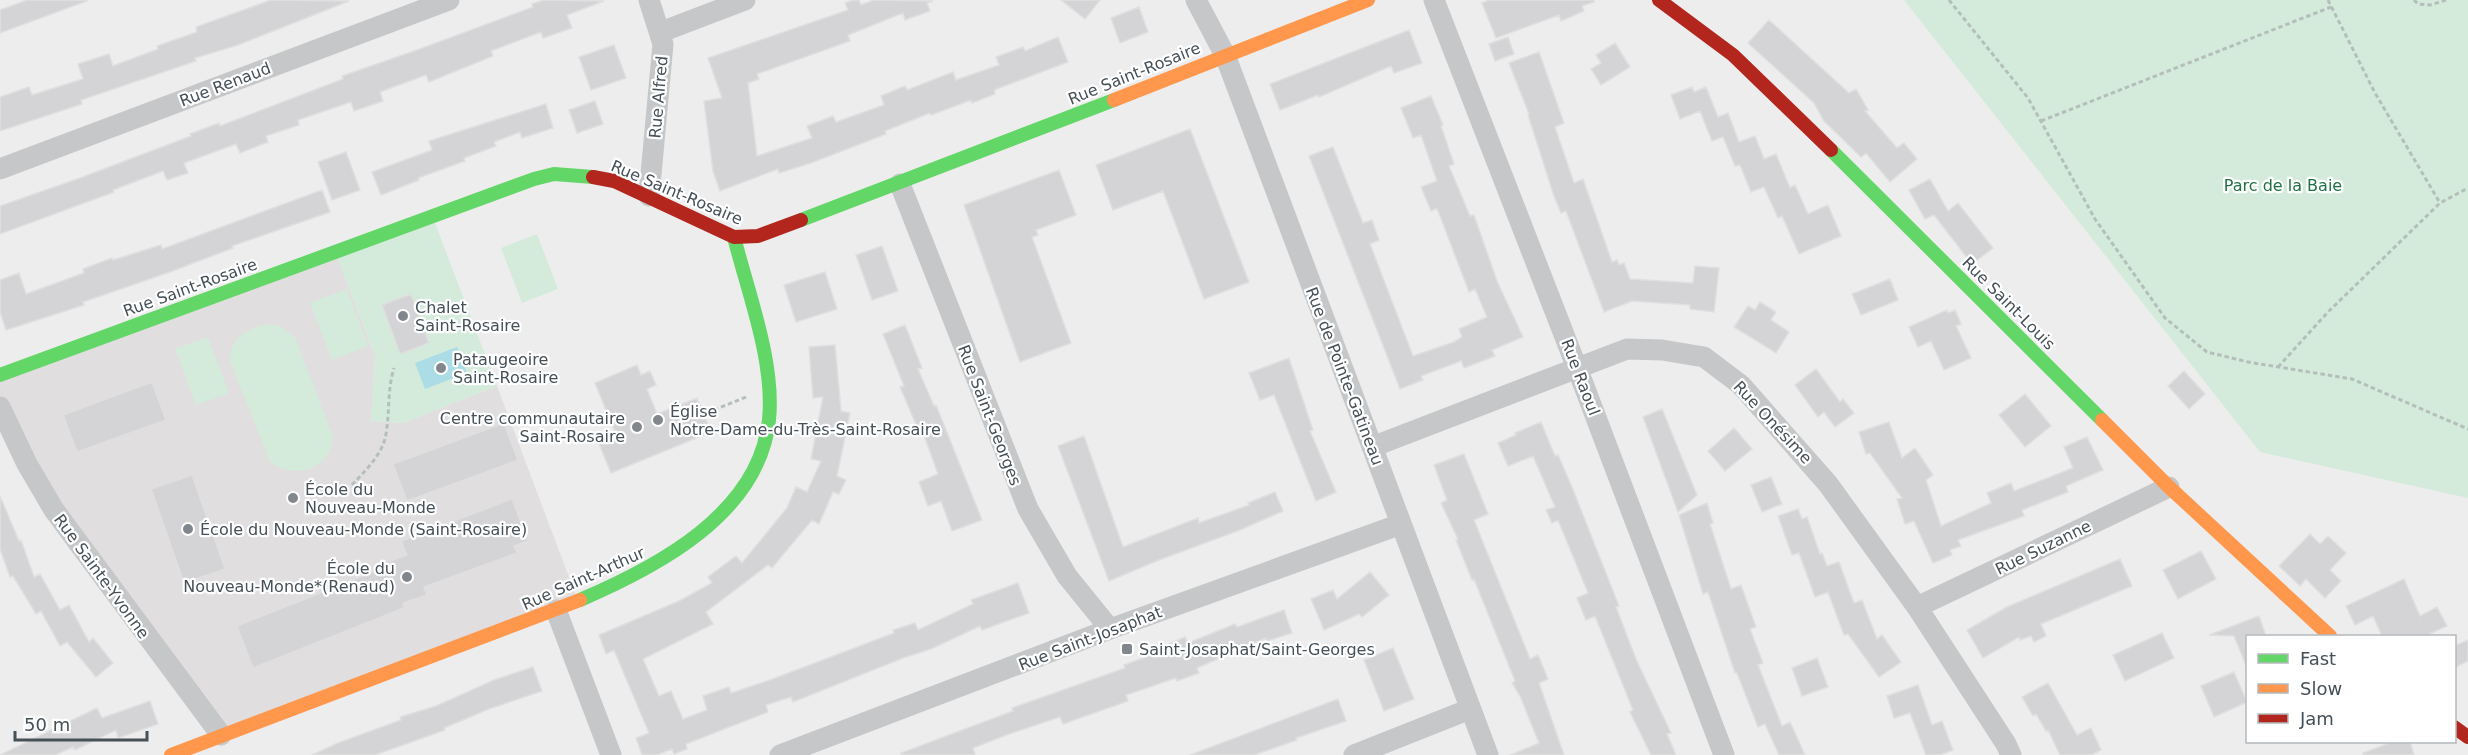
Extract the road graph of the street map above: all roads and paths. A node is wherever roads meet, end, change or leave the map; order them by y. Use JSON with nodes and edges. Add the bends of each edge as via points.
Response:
{"nodes":[{"id":1,"x":449,"y":0,"type":"edge"},
{"id":2,"x":649,"y":0,"type":"edge"},
{"id":3,"x":745,"y":0,"type":"edge"},
{"id":4,"x":1197,"y":0,"type":"edge"},
{"id":5,"x":1368,"y":0,"type":"edge"},
{"id":6,"x":1434,"y":0,"type":"edge"},
{"id":7,"x":1659,"y":0,"type":"edge"},
{"id":8,"x":1948,"y":0,"type":"edge"},
{"id":9,"x":2328,"y":0,"type":"edge"},
{"id":10,"x":2414,"y":0,"type":"edge"},
{"id":11,"x":2446,"y":0,"type":"edge"},
{"id":12,"x":2331,"y":7,"type":"junction"},
{"id":13,"x":661,"y":32,"type":"junction"},
{"id":14,"x":1225,"y":55,"type":"junction"},
{"id":15,"x":2042,"y":121,"type":"junction"},
{"id":16,"x":0,"y":169,"type":"edge"},
{"id":17,"x":900,"y":184,"type":"junction"},
{"id":18,"x":2468,"y":188,"type":"edge"},
{"id":19,"x":649,"y":196,"type":"junction"},
{"id":20,"x":2440,"y":203,"type":"junction"},
{"id":21,"x":734,"y":237,"type":"junction"},
{"id":22,"x":1577,"y":367,"type":"junction"},
{"id":23,"x":2278,"y":367,"type":"junction"},
{"id":24,"x":394,"y":368,"type":"dead end"},
{"id":25,"x":0,"y":375,"type":"edge"},
{"id":26,"x":768,"y":388,"type":"junction"},
{"id":27,"x":0,"y":407,"type":"edge"},
{"id":28,"x":714,"y":410,"type":"dead end"},
{"id":29,"x":2468,"y":429,"type":"edge"},
{"id":30,"x":1372,"y":447,"type":"junction"},
{"id":31,"x":352,"y":485,"type":"dead end"},
{"id":32,"x":2169,"y":487,"type":"junction"},
{"id":33,"x":1401,"y":524,"type":"junction"},
{"id":34,"x":1917,"y":607,"type":"junction"},
{"id":35,"x":556,"y":610,"type":"junction"},
{"id":36,"x":1110,"y":629,"type":"junction"},
{"id":37,"x":2329,"y":635,"type":"edge"},
{"id":38,"x":1470,"y":709,"type":"junction"},
{"id":39,"x":221,"y":735,"type":"junction"},
{"id":40,"x":171,"y":755,"type":"edge"},
{"id":41,"x":611,"y":755,"type":"edge"},
{"id":42,"x":780,"y":755,"type":"edge"},
{"id":43,"x":1354,"y":755,"type":"edge"},
{"id":44,"x":1488,"y":755,"type":"edge"},
{"id":45,"x":1724,"y":755,"type":"edge"},
{"id":46,"x":2011,"y":755,"type":"edge"}],
"edges":[{"from":1,"to":16,"type":"street","name":"Rue Renaud"},
{"from":2,"to":13,"type":"street","name":"Rue Alfred"},
{"from":3,"to":13,"type":"street"},
{"from":4,"to":14,"type":"street","name":"Rue de Pointe-Gatineau"},
{"from":5,"to":14,"type":"street","name":"Rue Saint-Rosaire"},
{"from":6,"to":22,"type":"street","name":"Rue Raoul"},
{"from":7,"to":32,"type":"street","name":"Rue Saint-Louis","via":[[1733,55]]},
{"from":8,"to":15,"type":"path","via":[[2028,98]]},
{"from":9,"to":12,"type":"path"},
{"from":10,"to":11,"type":"path","via":[[2430,6]]},
{"from":12,"to":15,"type":"path"},
{"from":12,"to":20,"type":"path","via":[[2375,93]]},
{"from":13,"to":19,"type":"street","name":"Rue Alfred"},
{"from":14,"to":17,"type":"street","name":"Rue Saint-Rosaire"},
{"from":14,"to":30,"type":"street","name":"Rue de Pointe-Gatineau"},
{"from":15,"to":23,"type":"path","via":[[2095,219],[2165,318],[2207,352]]},
{"from":17,"to":21,"type":"street","name":"Rue Saint-Rosaire","via":[[758,236]]},
{"from":17,"to":36,"type":"street","name":"Rue Saint-Georges","via":[[1028,509],[1067,576]]},
{"from":18,"to":20,"type":"path"},
{"from":19,"to":21,"type":"street","name":"Rue Saint-Rosaire"},
{"from":19,"to":25,"type":"street","name":"Rue Saint-Rosaire","via":[[595,176],[554,174],[534,178]]},
{"from":20,"to":23,"type":"path","via":[[2328,312]]},
{"from":21,"to":26,"type":"street","name":"Rue Saint-Arthur"},
{"from":22,"to":30,"type":"street","name":"Rue Onésime"},
{"from":22,"to":34,"type":"street","name":"Rue Onésime","via":[[1627,349],[1704,357],[1741,385],[1828,484]]},
{"from":22,"to":45,"type":"street","name":"Rue Raoul"},
{"from":23,"to":29,"type":"path","via":[[2352,379]]},
{"from":24,"to":31,"type":"path","via":[[388,387],[386,436],[369,466]]},
{"from":26,"to":28,"type":"path"},
{"from":26,"to":35,"type":"street","name":"Rue Saint-Arthur","via":[[769,421],[761,454],[730,503],[658,562]]},
{"from":27,"to":39,"type":"street","name":"Rue Sainte-Yvonne","via":[[54,510]]},
{"from":30,"to":33,"type":"street","name":"Rue de Pointe-Gatineau"},
{"from":32,"to":34,"type":"street","name":"Rue Suzanne"},
{"from":32,"to":37,"type":"street","name":"Rue Saint-Louis"},
{"from":33,"to":36,"type":"street","name":"Rue Saint-Josaphat"},
{"from":33,"to":38,"type":"street","name":"Rue de Pointe-Gatineau"},
{"from":34,"to":46,"type":"street","name":"Rue Onésime"},
{"from":35,"to":39,"type":"street","name":"Rue Saint-Arthur"},
{"from":35,"to":41,"type":"street"},
{"from":36,"to":42,"type":"street","name":"Rue Saint-Josaphat"},
{"from":38,"to":43,"type":"street"},
{"from":38,"to":44,"type":"street","name":"Rue de Pointe-Gatineau"},
{"from":39,"to":40,"type":"street","name":"Rue Saint-Arthur"}]}
